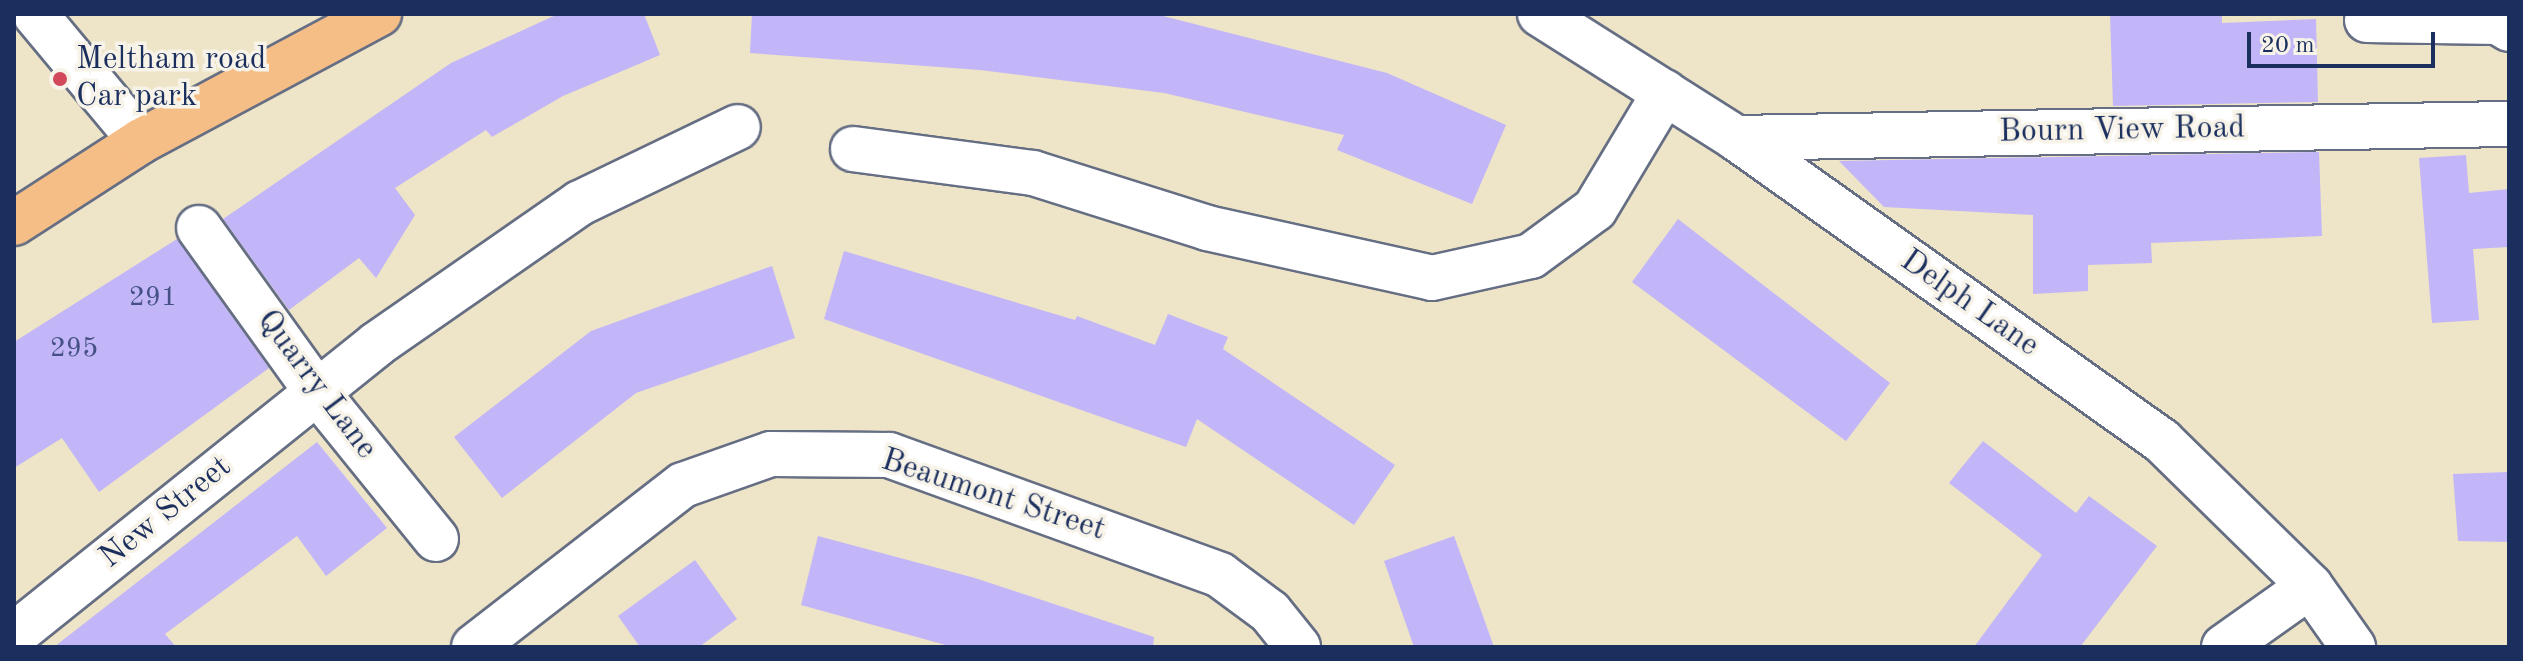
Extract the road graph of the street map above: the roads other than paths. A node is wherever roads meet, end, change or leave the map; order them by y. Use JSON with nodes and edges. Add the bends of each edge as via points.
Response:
{"nodes":[{"id":1,"x":35,"y":14,"type":"edge"},
{"id":2,"x":379,"y":14,"type":"edge"},
{"id":3,"x":1540,"y":14,"type":"edge"},
{"id":4,"x":2367,"y":20,"type":"dead end"},
{"id":5,"x":2509,"y":29,"type":"edge"},
{"id":6,"x":1665,"y":92,"type":"junction"},
{"id":7,"x":2509,"y":124,"type":"edge"},
{"id":8,"x":738,"y":127,"type":"dead end"},
{"id":9,"x":1736,"y":138,"type":"junction"},
{"id":10,"x":141,"y":141,"type":"junction"},
{"id":11,"x":853,"y":149,"type":"dead end"},
{"id":12,"x":14,"y":223,"type":"edge"},
{"id":13,"x":199,"y":228,"type":"dead end"},
{"id":14,"x":317,"y":392,"type":"junction"},
{"id":15,"x":436,"y":539,"type":"dead end"},
{"id":16,"x":2310,"y":586,"type":"junction"},
{"id":17,"x":14,"y":635,"type":"edge"},
{"id":18,"x":474,"y":647,"type":"edge"},
{"id":19,"x":1298,"y":647,"type":"edge"},
{"id":20,"x":2224,"y":647,"type":"edge"},
{"id":21,"x":2353,"y":647,"type":"edge"}],
"edges":[{"from":1,"to":10,"type":"street"},
{"from":2,"to":10,"type":"main road"},
{"from":3,"to":6,"type":"street","name":"Delph Lane"},
{"from":4,"to":5,"type":"street","via":[[2498,22]]},
{"from":6,"to":9,"type":"street","name":"Delph Lane"},
{"from":6,"to":11,"type":"street","via":[[1595,209],[1531,256],[1432,278],[1207,228],[1033,173]]},
{"from":7,"to":9,"type":"street","name":"Bourn View Road"},
{"from":8,"to":14,"type":"street","name":"New Street","via":[[580,203]]},
{"from":9,"to":16,"type":"street","name":"Delph Lane","via":[[2162,441]]},
{"from":10,"to":12,"type":"main road"},
{"from":13,"to":14,"type":"street","name":"Quarry Lane"},
{"from":14,"to":15,"type":"street","name":"Quarry Lane"},
{"from":14,"to":17,"type":"street","name":"New Street"},
{"from":16,"to":20,"type":"street"},
{"from":16,"to":21,"type":"street","name":"Delph Lane"},
{"from":18,"to":19,"type":"street","name":"Beaumont Street","via":[[683,485],[771,454],[889,455],[1220,575],[1270,612]]}]}
